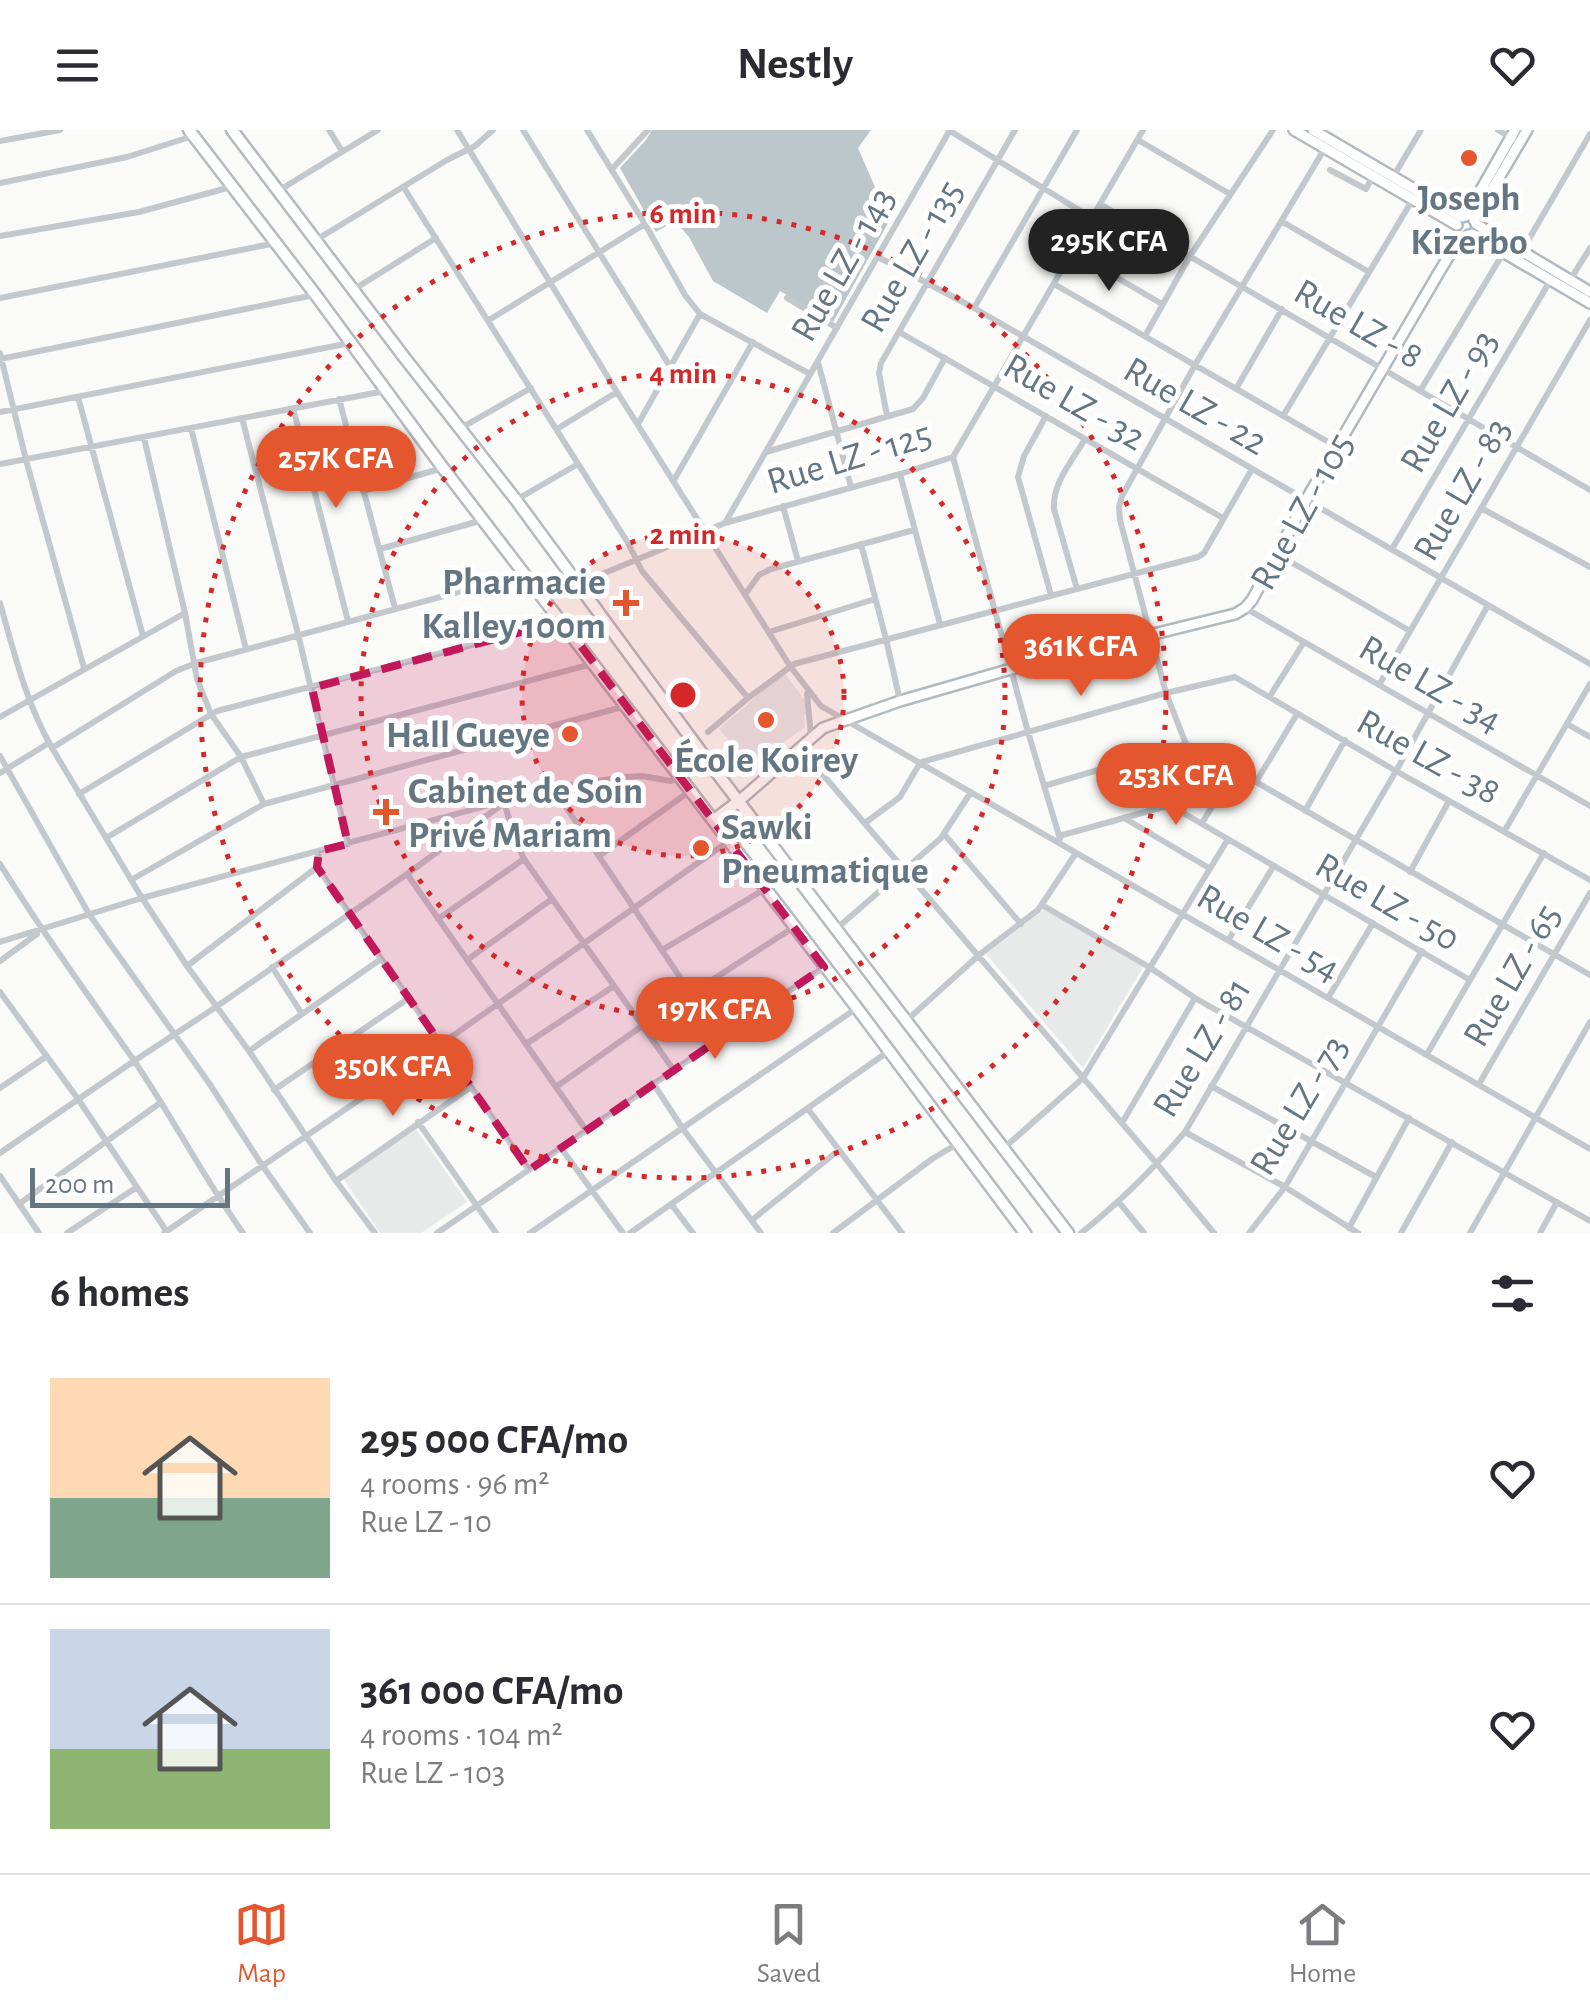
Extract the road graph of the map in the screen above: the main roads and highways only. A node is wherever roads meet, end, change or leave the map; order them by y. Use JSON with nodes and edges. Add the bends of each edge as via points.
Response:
{"nodes":[{"id":1,"x":232,"y":130,"type":"edge"},
{"id":2,"x":1294,"y":130,"type":"edge"},
{"id":3,"x":1314,"y":130,"type":"edge"},
{"id":4,"x":1527,"y":130,"type":"edge"},
{"id":5,"x":192,"y":133,"type":"edge"},
{"id":6,"x":1515,"y":137,"type":"edge"},
{"id":7,"x":1467,"y":225,"type":"junction"},
{"id":8,"x":1590,"y":292,"type":"edge"},
{"id":9,"x":1590,"y":303,"type":"edge"},
{"id":10,"x":704,"y":756,"type":"junction"},
{"id":11,"x":680,"y":776,"type":"junction"},
{"id":12,"x":738,"y":801,"type":"junction"},
{"id":13,"x":714,"y":820,"type":"junction"},
{"id":14,"x":1025,"y":1233,"type":"edge"},
{"id":15,"x":1068,"y":1233,"type":"edge"}],
"edges":[{"from":1,"to":10,"type":"main road"},
{"from":2,"to":7,"type":"main road"},
{"from":3,"to":7,"type":"main road"},
{"from":4,"to":6,"type":"main road","name":"Rue LZ - 105"},
{"from":5,"to":11,"type":"main road"},
{"from":6,"to":7,"type":"main road","name":"Rue LZ - 105"},
{"from":7,"to":8,"type":"main road"},
{"from":7,"to":9,"type":"main road"},
{"from":7,"to":12,"type":"main road","name":"Rue LZ - 105","via":[[1245,608],[823,728]]},
{"from":10,"to":11,"type":"main road"},
{"from":10,"to":12,"type":"main road"},
{"from":11,"to":13,"type":"main road"},
{"from":12,"to":13,"type":"main road"},
{"from":12,"to":15,"type":"main road"},
{"from":13,"to":14,"type":"main road"}]}
